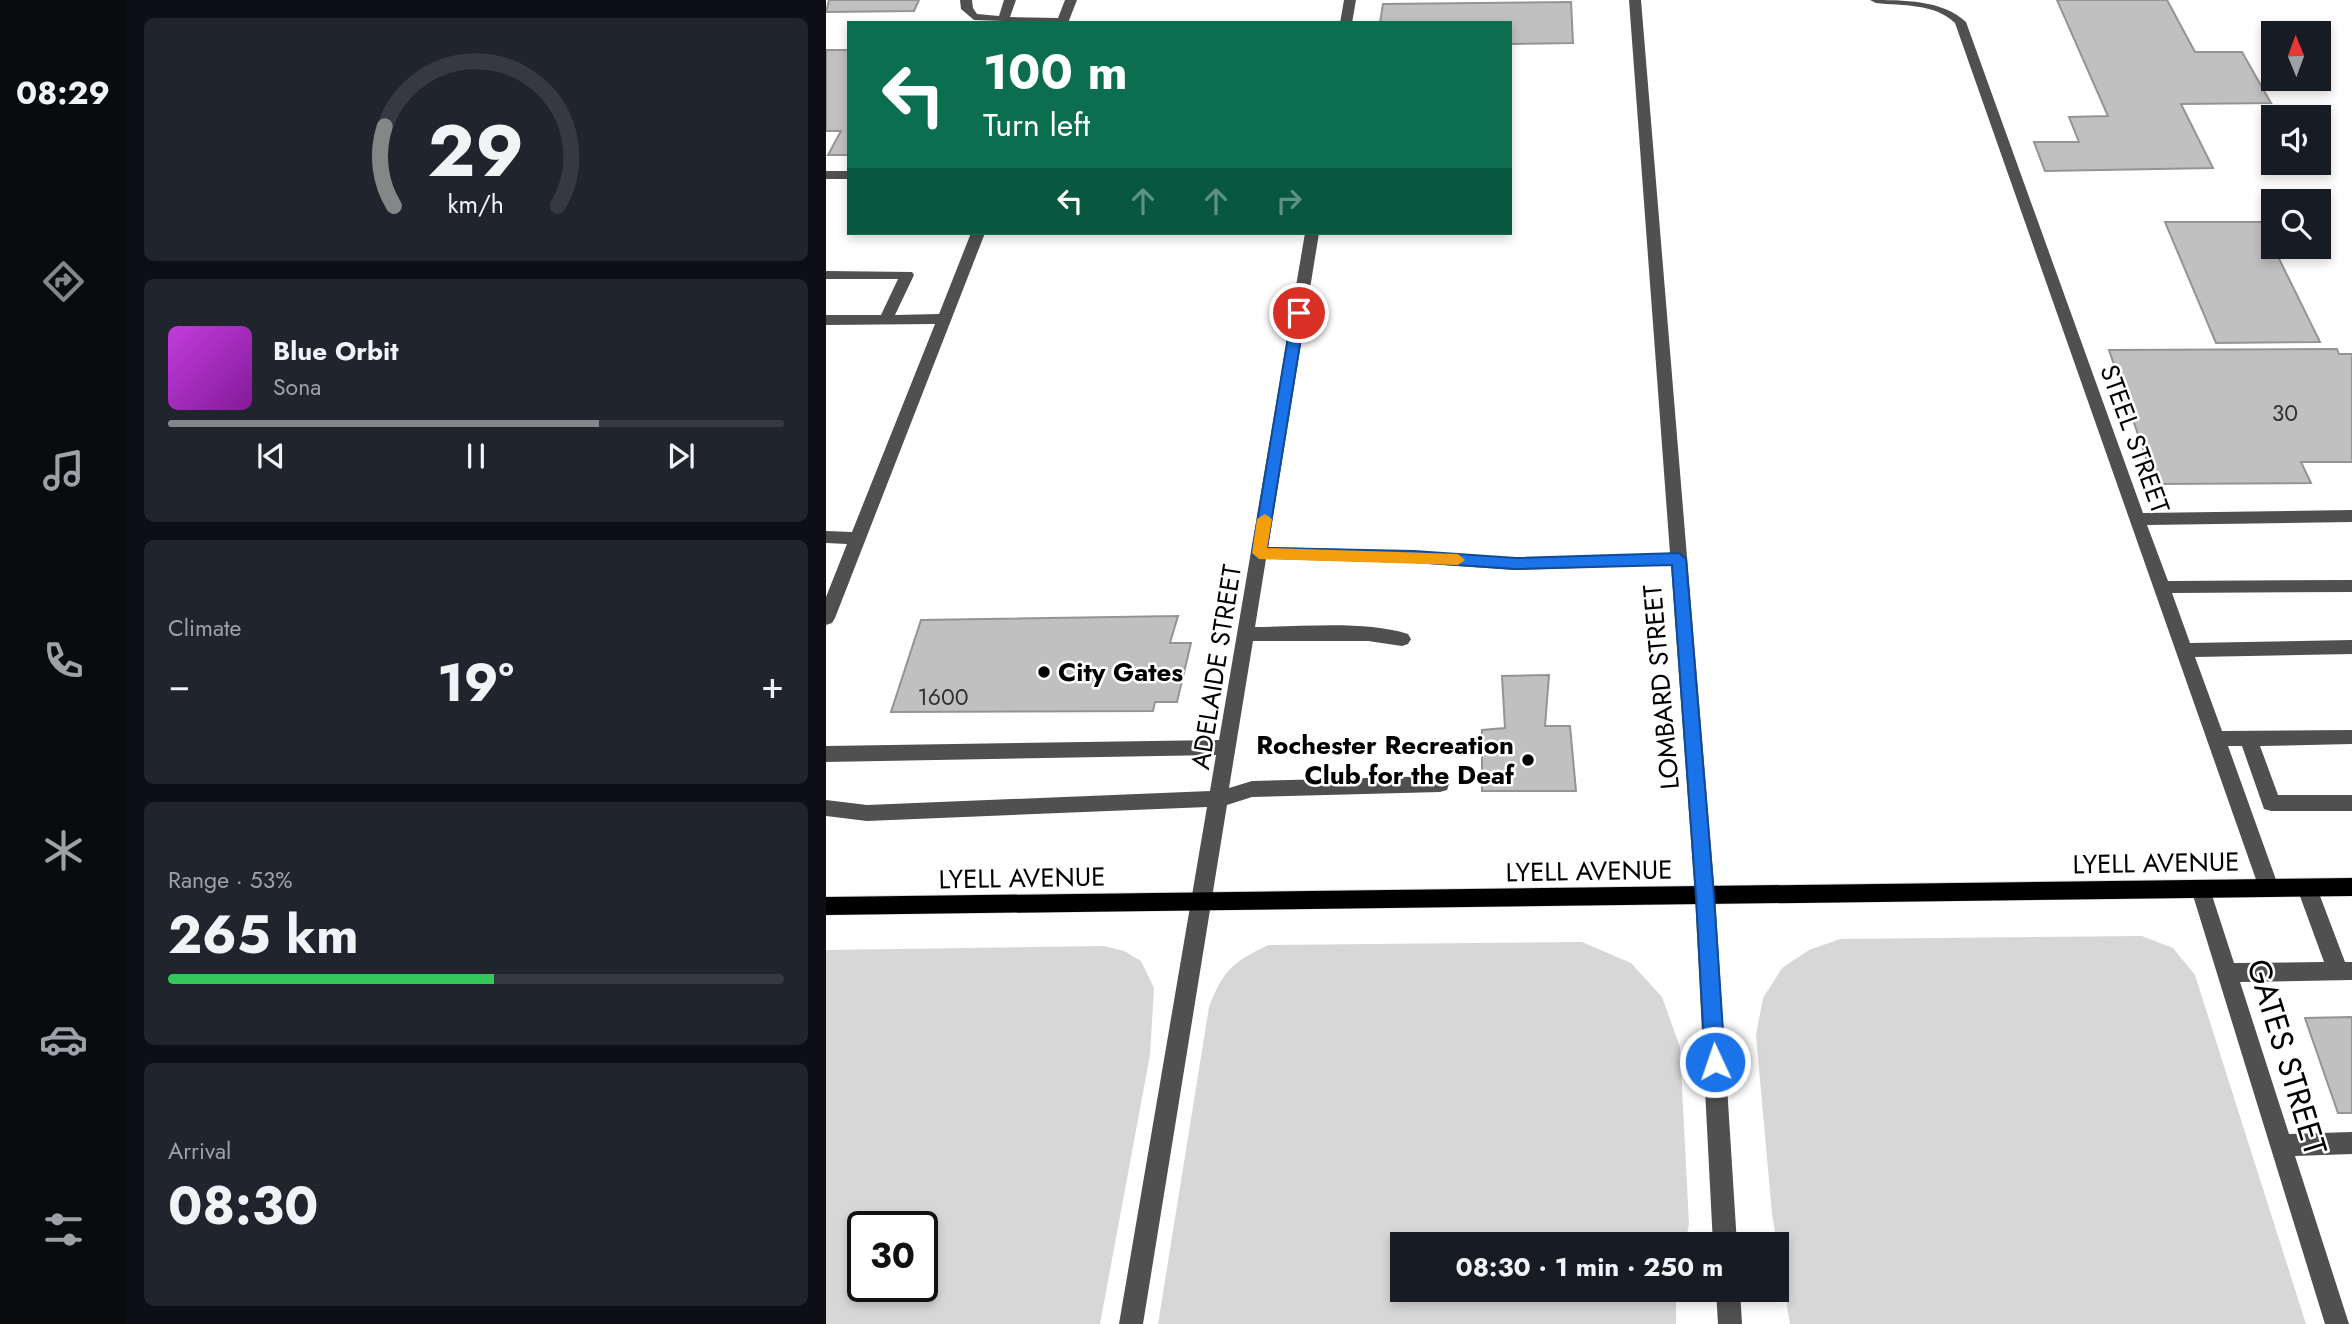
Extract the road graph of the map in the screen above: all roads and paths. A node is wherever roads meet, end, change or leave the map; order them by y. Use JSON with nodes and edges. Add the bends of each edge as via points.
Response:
{"nodes":[{"id":1,"x":966,"y":0,"type":"edge"},
{"id":2,"x":1010,"y":0,"type":"edge"},
{"id":3,"x":1071,"y":0,"type":"edge"},
{"id":4,"x":1350,"y":0,"type":"edge"},
{"id":5,"x":1635,"y":0,"type":"edge"},
{"id":6,"x":1876,"y":0,"type":"edge"},
{"id":7,"x":1003,"y":20,"type":"junction"},
{"id":8,"x":1032,"y":21,"type":"edge"},
{"id":9,"x":1062,"y":21,"type":"edge"},
{"id":10,"x":1346,"y":21,"type":"edge"},
{"id":11,"x":826,"y":175,"type":"edge"},
{"id":12,"x":847,"y":175,"type":"edge"},
{"id":13,"x":977,"y":235,"type":"edge"},
{"id":14,"x":1312,"y":235,"type":"edge"},
{"id":15,"x":826,"y":275,"type":"edge"},
{"id":16,"x":886,"y":319,"type":"junction"},
{"id":17,"x":944,"y":319,"type":"junction"},
{"id":18,"x":826,"y":320,"type":"edge"},
{"id":19,"x":2352,"y":516,"type":"edge"},
{"id":20,"x":2137,"y":519,"type":"junction"},
{"id":21,"x":826,"y":537,"type":"edge"},
{"id":22,"x":858,"y":538,"type":"junction"},
{"id":23,"x":1259,"y":553,"type":"junction"},
{"id":24,"x":1679,"y":559,"type":"junction"},
{"id":25,"x":2352,"y":586,"type":"edge"},
{"id":26,"x":2161,"y":587,"type":"junction"},
{"id":27,"x":826,"y":618,"type":"edge"},
{"id":28,"x":1246,"y":634,"type":"junction"},
{"id":29,"x":1402,"y":639,"type":"dead end"},
{"id":30,"x":2352,"y":648,"type":"edge"},
{"id":31,"x":2184,"y":650,"type":"junction"},
{"id":32,"x":2352,"y":737,"type":"edge"},
{"id":33,"x":2216,"y":739,"type":"junction"},
{"id":34,"x":2249,"y":739,"type":"junction"},
{"id":35,"x":1227,"y":747,"type":"junction"},
{"id":36,"x":826,"y":754,"type":"edge"},
{"id":37,"x":1440,"y":784,"type":"dead end"},
{"id":38,"x":1219,"y":799,"type":"junction"},
{"id":39,"x":2352,"y":803,"type":"edge"},
{"id":40,"x":826,"y":808,"type":"edge"},
{"id":41,"x":2352,"y":887,"type":"edge"},
{"id":42,"x":2269,"y":888,"type":"junction"},
{"id":43,"x":2306,"y":888,"type":"junction"},
{"id":44,"x":2201,"y":889,"type":"junction"},
{"id":45,"x":1705,"y":896,"type":"junction"},
{"id":46,"x":1202,"y":902,"type":"junction"},
{"id":47,"x":826,"y":906,"type":"edge"},
{"id":48,"x":2345,"y":971,"type":"edge"},
{"id":49,"x":2227,"y":973,"type":"junction"},
{"id":50,"x":2352,"y":1143,"type":"edge"},
{"id":51,"x":2281,"y":1145,"type":"junction"},
{"id":52,"x":1724,"y":1232,"type":"edge"},
{"id":53,"x":1729,"y":1302,"type":"edge"},
{"id":54,"x":1130,"y":1324,"type":"edge"},
{"id":55,"x":1730,"y":1324,"type":"edge"},
{"id":56,"x":2337,"y":1324,"type":"edge"}],
"edges":[{"from":1,"to":7,"type":"street","via":[[974,17]]},
{"from":2,"to":7,"type":"street"},
{"from":3,"to":9,"type":"street"},
{"from":4,"to":10,"type":"street"},
{"from":5,"to":24,"type":"street","name":"LOMBARD STREET"},
{"from":6,"to":20,"type":"street","name":"STEEL STREET","via":[[1948,11],[1960,22]]},
{"from":7,"to":8,"type":"street"},
{"from":11,"to":12,"type":"street"},
{"from":13,"to":17,"type":"street"},
{"from":14,"to":23,"type":"street","name":"ADELAIDE STREET"},
{"from":15,"to":16,"type":"street","via":[[908,275]]},
{"from":16,"to":17,"type":"street"},
{"from":16,"to":18,"type":"street"},
{"from":17,"to":22,"type":"street"},
{"from":19,"to":20,"type":"street"},
{"from":20,"to":26,"type":"street","name":"STEEL STREET"},
{"from":21,"to":22,"type":"street"},
{"from":22,"to":27,"type":"street"},
{"from":23,"to":24,"type":"street","via":[[1516,564]]},
{"from":23,"to":28,"type":"street","name":"ADELAIDE STREET"},
{"from":24,"to":45,"type":"street","name":"LOMBARD STREET"},
{"from":25,"to":26,"type":"street"},
{"from":26,"to":31,"type":"street","name":"STEEL STREET"},
{"from":28,"to":29,"type":"street","via":[[1368,634]]},
{"from":28,"to":35,"type":"street","name":"ADELAIDE STREET"},
{"from":30,"to":31,"type":"street"},
{"from":31,"to":33,"type":"street","name":"STEEL STREET"},
{"from":32,"to":34,"type":"street"},
{"from":33,"to":34,"type":"street"},
{"from":33,"to":42,"type":"street","name":"STEEL STREET"},
{"from":34,"to":39,"type":"street","via":[[2271,803]]},
{"from":35,"to":36,"type":"street"},
{"from":35,"to":38,"type":"street","name":"ADELAIDE STREET"},
{"from":37,"to":38,"type":"street","via":[[1252,789]]},
{"from":38,"to":40,"type":"street","via":[[867,813]]},
{"from":38,"to":46,"type":"street","name":"ADELAIDE STREET"},
{"from":41,"to":43,"type":"main road","name":"LYELL AVENUE"},
{"from":42,"to":43,"type":"main road","name":"LYELL AVENUE"},
{"from":42,"to":44,"type":"main road","name":"LYELL AVENUE"},
{"from":43,"to":48,"type":"street"},
{"from":44,"to":45,"type":"main road","name":"LYELL AVENUE"},
{"from":44,"to":49,"type":"street","name":"GATES STREET"},
{"from":45,"to":46,"type":"main road","name":"LYELL AVENUE"},
{"from":45,"to":52,"type":"street","name":"LOMBARD STREET"},
{"from":46,"to":47,"type":"main road","name":"LYELL AVENUE"},
{"from":46,"to":54,"type":"street","name":"ADELAIDE STREET"},
{"from":48,"to":49,"type":"street"},
{"from":49,"to":51,"type":"street","name":"GATES STREET"},
{"from":50,"to":51,"type":"street"},
{"from":51,"to":56,"type":"street","name":"GATES STREET"},
{"from":53,"to":55,"type":"street"}]}
